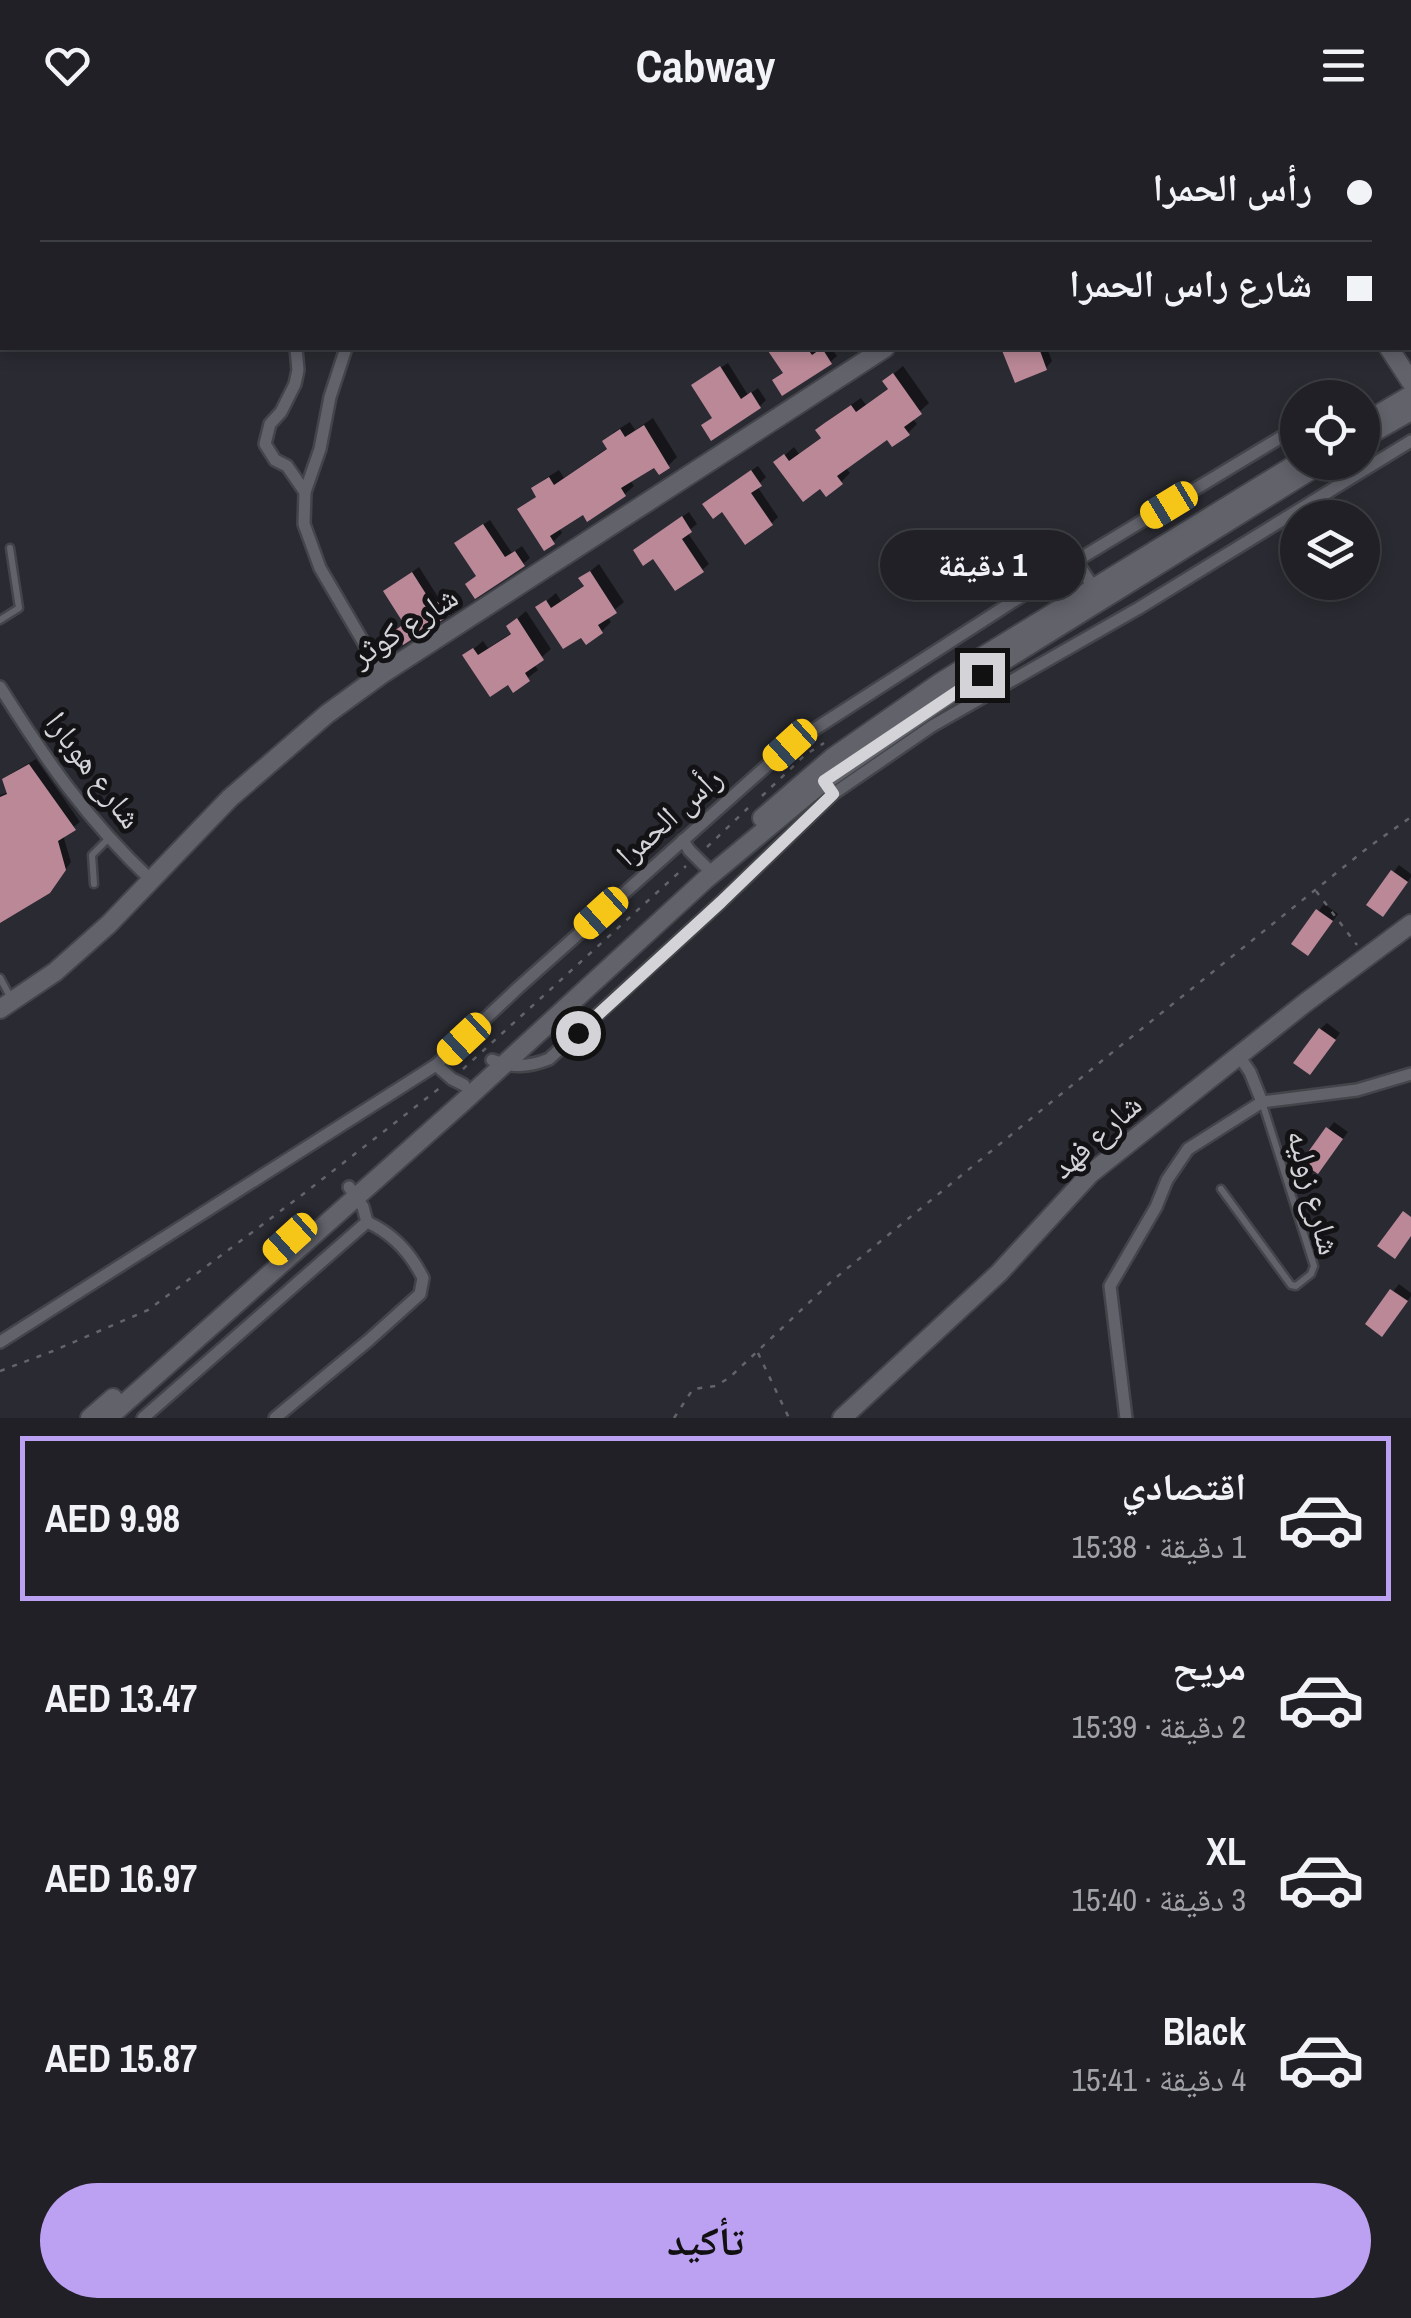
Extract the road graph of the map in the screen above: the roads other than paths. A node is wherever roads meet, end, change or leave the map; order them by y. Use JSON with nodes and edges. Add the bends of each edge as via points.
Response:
{"nodes":[{"id":1,"x":296,"y":350,"type":"edge"},
{"id":2,"x":345,"y":350,"type":"edge"},
{"id":3,"x":882,"y":350,"type":"edge"},
{"id":4,"x":1390,"y":350,"type":"edge"},
{"id":5,"x":1411,"y":382,"type":"edge"},
{"id":6,"x":1411,"y":395,"type":"edge"},
{"id":7,"x":1411,"y":411,"type":"edge"},
{"id":8,"x":1380,"y":413,"type":"edge"},
{"id":9,"x":1380,"y":429,"type":"edge"},
{"id":10,"x":1280,"y":439,"type":"edge"},
{"id":11,"x":1411,"y":441,"type":"edge"},
{"id":12,"x":1280,"y":475,"type":"edge"},
{"id":13,"x":1291,"y":480,"type":"edge"},
{"id":14,"x":1333,"y":480,"type":"edge"},
{"id":15,"x":1337,"y":486,"type":"junction"},
{"id":16,"x":305,"y":492,"type":"junction"},
{"id":17,"x":1206,"y":526,"type":"junction"},
{"id":18,"x":10,"y":548,"type":"dead end"},
{"id":19,"x":1224,"y":556,"type":"junction"},
{"id":20,"x":1076,"y":561,"type":"junction"},
{"id":21,"x":1098,"y":594,"type":"junction"},
{"id":22,"x":0,"y":620,"type":"edge"},
{"id":23,"x":382,"y":674,"type":"junction"},
{"id":24,"x":0,"y":687,"type":"edge"},
{"id":25,"x":825,"y":782,"type":"junction"},
{"id":26,"x":108,"y":838,"type":"junction"},
{"id":27,"x":683,"y":840,"type":"junction"},
{"id":28,"x":709,"y":870,"type":"junction"},
{"id":29,"x":150,"y":880,"type":"junction"},
{"id":30,"x":94,"y":884,"type":"dead end"},
{"id":31,"x":1411,"y":924,"type":"edge"},
{"id":32,"x":0,"y":978,"type":"edge"},
{"id":33,"x":6,"y":1005,"type":"edge"},
{"id":34,"x":1239,"y":1056,"type":"junction"},
{"id":35,"x":498,"y":1062,"type":"junction"},
{"id":36,"x":436,"y":1065,"type":"junction"},
{"id":37,"x":1411,"y":1074,"type":"edge"},
{"id":38,"x":470,"y":1087,"type":"junction"},
{"id":39,"x":1262,"y":1102,"type":"junction"},
{"id":40,"x":1221,"y":1189,"type":"dead end"},
{"id":41,"x":352,"y":1191,"type":"junction"},
{"id":42,"x":367,"y":1222,"type":"junction"},
{"id":43,"x":0,"y":1342,"type":"edge"},
{"id":44,"x":90,"y":1418,"type":"edge"},
{"id":45,"x":108,"y":1418,"type":"edge"},
{"id":46,"x":144,"y":1418,"type":"edge"},
{"id":47,"x":276,"y":1418,"type":"edge"},
{"id":48,"x":842,"y":1418,"type":"edge"},
{"id":49,"x":1126,"y":1418,"type":"edge"}],
"edges":[{"from":1,"to":16,"type":"street","via":[[295,384],[265,444]]},
{"from":2,"to":16,"type":"street"},
{"from":3,"to":23,"type":"street","name":"شارع كوثر"},
{"from":4,"to":5,"type":"street"},
{"from":6,"to":8,"type":"street"},
{"from":7,"to":9,"type":"street"},
{"from":10,"to":20,"type":"street","name":"رأس الحمرا"},
{"from":11,"to":15,"type":"street"},
{"from":12,"to":17,"type":"street"},
{"from":13,"to":17,"type":"street"},
{"from":14,"to":15,"type":"street"},
{"from":15,"to":19,"type":"street"},
{"from":16,"to":23,"type":"street","via":[[304,524],[320,568]]},
{"from":17,"to":19,"type":"street"},
{"from":17,"to":21,"type":"street"},
{"from":18,"to":22,"type":"lane","via":[[19,608]]},
{"from":19,"to":25,"type":"street"},
{"from":20,"to":21,"type":"street"},
{"from":20,"to":27,"type":"street","name":"رأس الحمرا","via":[[790,745]]},
{"from":21,"to":25,"type":"street","via":[[941,682]]},
{"from":23,"to":29,"type":"street","name":"شارع كوثر","via":[[230,798]]},
{"from":24,"to":26,"type":"street","name":"شارع هوبارا"},
{"from":25,"to":28,"type":"street"},
{"from":25,"to":35,"type":"street","via":[[721,902],[549,1059],[529,1067]]},
{"from":26,"to":29,"type":"street","name":"شارع هوبارا"},
{"from":26,"to":30,"type":"lane","via":[[92,855]]},
{"from":27,"to":28,"type":"street"},
{"from":27,"to":36,"type":"street","name":"رأس الحمرا"},
{"from":28,"to":35,"type":"street"},
{"from":29,"to":33,"type":"street","name":"شارع كوثر","via":[[55,972]]},
{"from":31,"to":34,"type":"street","name":"شارع فهد"},
{"from":32,"to":33,"type":"lane"},
{"from":34,"to":39,"type":"street"},
{"from":34,"to":48,"type":"street","name":"شارع فهد","via":[[1090,1174],[999,1274]]},
{"from":35,"to":38,"type":"street"},
{"from":36,"to":38,"type":"street"},
{"from":36,"to":43,"type":"street","name":"رأس الحمرا"},
{"from":37,"to":39,"type":"street","via":[[1357,1090]]},
{"from":38,"to":41,"type":"street"},
{"from":39,"to":40,"type":"lane","name":"شارع زوليه","via":[[1312,1274],[1290,1285]]},
{"from":39,"to":49,"type":"street","via":[[1188,1149],[1110,1286]]},
{"from":41,"to":42,"type":"street"},
{"from":41,"to":44,"type":"street"},
{"from":41,"to":45,"type":"street"},
{"from":42,"to":46,"type":"street"},
{"from":42,"to":47,"type":"street","via":[[415,1262],[424,1278],[420,1294]]}]}
